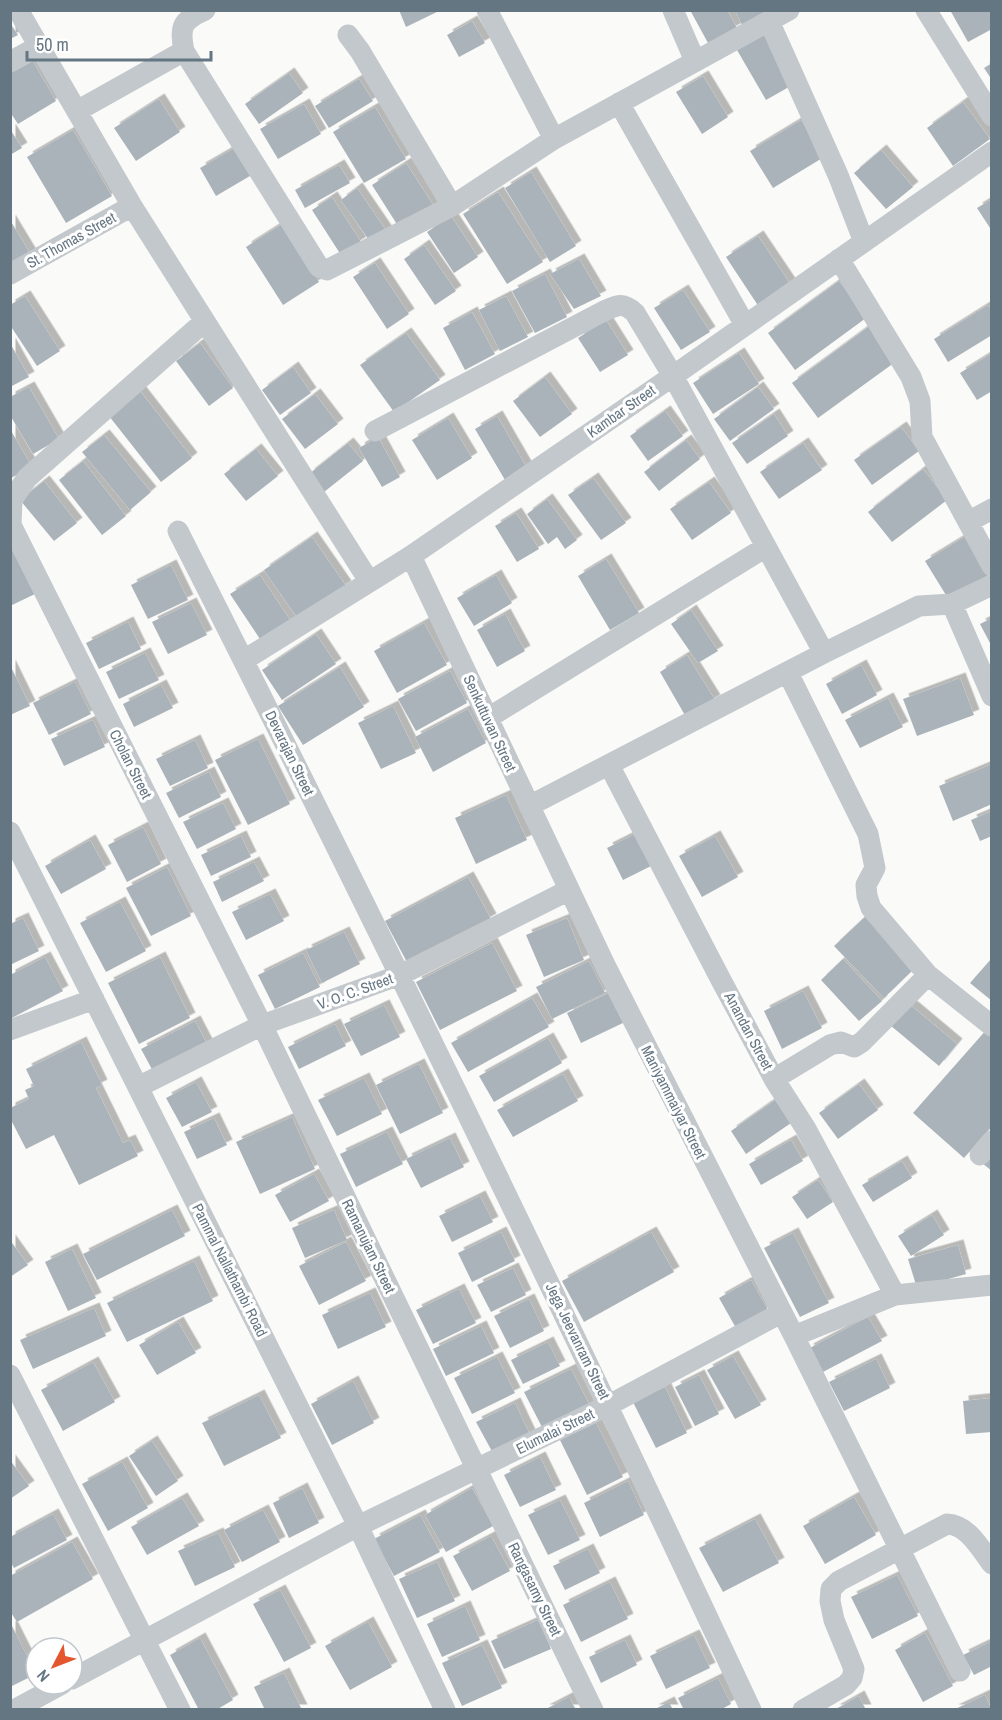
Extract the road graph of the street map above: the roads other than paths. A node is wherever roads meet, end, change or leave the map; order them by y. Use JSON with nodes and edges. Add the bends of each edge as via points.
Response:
{"nodes":[{"id":1,"x":18,"y":10,"type":"edge"},
{"id":2,"x":205,"y":10,"type":"edge"},
{"id":3,"x":487,"y":10,"type":"edge"},
{"id":4,"x":673,"y":10,"type":"edge"},
{"id":5,"x":789,"y":10,"type":"edge"},
{"id":6,"x":926,"y":10,"type":"edge"},
{"id":7,"x":770,"y":21,"type":"junction"},
{"id":8,"x":348,"y":35,"type":"dead end"},
{"id":9,"x":39,"y":46,"type":"junction"},
{"id":10,"x":184,"y":51,"type":"junction"},
{"id":11,"x":10,"y":62,"type":"edge"},
{"id":12,"x":695,"y":62,"type":"junction"},
{"id":13,"x":619,"y":104,"type":"junction"},
{"id":14,"x":77,"y":111,"type":"junction"},
{"id":15,"x":992,"y":116,"type":"edge"},
{"id":16,"x":554,"y":139,"type":"junction"},
{"id":17,"x":992,"y":152,"type":"edge"},
{"id":18,"x":132,"y":206,"type":"junction"},
{"id":19,"x":452,"y":206,"type":"junction"},
{"id":20,"x":864,"y":242,"type":"junction"},
{"id":21,"x":839,"y":259,"type":"junction"},
{"id":22,"x":10,"y":274,"type":"edge"},
{"id":23,"x":204,"y":322,"type":"junction"},
{"id":24,"x":744,"y":325,"type":"junction"},
{"id":25,"x":672,"y":376,"type":"junction"},
{"id":26,"x":375,"y":431,"type":"dead end"},
{"id":27,"x":11,"y":499,"type":"edge"},
{"id":28,"x":992,"y":509,"type":"edge"},
{"id":29,"x":968,"y":522,"type":"junction"},
{"id":30,"x":178,"y":531,"type":"dead end"},
{"id":31,"x":766,"y":547,"type":"junction"},
{"id":32,"x":411,"y":555,"type":"junction"},
{"id":33,"x":992,"y":566,"type":"edge"},
{"id":34,"x":369,"y":581,"type":"junction"},
{"id":35,"x":992,"y":585,"type":"edge"},
{"id":36,"x":952,"y":604,"type":"junction"},
{"id":37,"x":824,"y":653,"type":"junction"},
{"id":38,"x":244,"y":660,"type":"junction"},
{"id":39,"x":788,"y":673,"type":"junction"},
{"id":40,"x":992,"y":696,"type":"edge"},
{"id":41,"x":488,"y":718,"type":"junction"},
{"id":42,"x":609,"y":765,"type":"junction"},
{"id":43,"x":529,"y":806,"type":"junction"},
{"id":44,"x":10,"y":832,"type":"edge"},
{"id":45,"x":569,"y":890,"type":"junction"},
{"id":46,"x":400,"y":975,"type":"junction"},
{"id":47,"x":928,"y":975,"type":"junction"},
{"id":48,"x":94,"y":999,"type":"junction"},
{"id":49,"x":262,"y":1025,"type":"junction"},
{"id":50,"x":992,"y":1026,"type":"edge"},
{"id":51,"x":10,"y":1030,"type":"edge"},
{"id":52,"x":774,"y":1079,"type":"junction"},
{"id":53,"x":138,"y":1087,"type":"junction"},
{"id":54,"x":992,"y":1285,"type":"edge"},
{"id":55,"x":894,"y":1295,"type":"junction"},
{"id":56,"x":781,"y":1313,"type":"junction"},
{"id":57,"x":794,"y":1336,"type":"junction"},
{"id":58,"x":10,"y":1376,"type":"edge"},
{"id":59,"x":609,"y":1404,"type":"junction"},
{"id":60,"x":477,"y":1468,"type":"junction"},
{"id":61,"x":358,"y":1526,"type":"junction"},
{"id":62,"x":899,"y":1549,"type":"junction"},
{"id":63,"x":992,"y":1564,"type":"edge"},
{"id":64,"x":145,"y":1640,"type":"junction"},
{"id":65,"x":960,"y":1671,"type":"dead end"},
{"id":66,"x":84,"y":1673,"type":"edge"},
{"id":67,"x":40,"y":1696,"type":"edge"},
{"id":68,"x":14,"y":1710,"type":"edge"},
{"id":69,"x":180,"y":1710,"type":"edge"},
{"id":70,"x":445,"y":1710,"type":"edge"},
{"id":71,"x":593,"y":1710,"type":"edge"},
{"id":72,"x":751,"y":1710,"type":"edge"},
{"id":73,"x":803,"y":1710,"type":"edge"}],
"edges":[{"from":1,"to":9,"type":"street"},
{"from":2,"to":10,"type":"street","via":[[188,18],[180,32]]},
{"from":3,"to":16,"type":"street"},
{"from":4,"to":12,"type":"street"},
{"from":5,"to":7,"type":"street"},
{"from":6,"to":15,"type":"street"},
{"from":7,"to":12,"type":"street"},
{"from":7,"to":20,"type":"street"},
{"from":8,"to":19,"type":"street"},
{"from":9,"to":11,"type":"street"},
{"from":9,"to":14,"type":"street"},
{"from":10,"to":14,"type":"street"},
{"from":10,"to":19,"type":"street","via":[[323,270],[341,265]]},
{"from":12,"to":13,"type":"street"},
{"from":13,"to":16,"type":"street"},
{"from":13,"to":24,"type":"street"},
{"from":14,"to":18,"type":"street"},
{"from":16,"to":19,"type":"street"},
{"from":17,"to":20,"type":"street","name":"Kambar Street"},
{"from":18,"to":22,"type":"street","name":"St. Thomas Street"},
{"from":18,"to":23,"type":"street"},
{"from":20,"to":21,"type":"street","name":"Kambar Street"},
{"from":21,"to":24,"type":"street","name":"Kambar Street"},
{"from":21,"to":29,"type":"street","via":[[911,377],[920,401],[922,437]]},
{"from":23,"to":27,"type":"street","via":[[27,478]]},
{"from":23,"to":34,"type":"street"},
{"from":24,"to":25,"type":"street","name":"Kambar Street"},
{"from":25,"to":26,"type":"street","via":[[635,313],[627,306],[618,306]]},
{"from":25,"to":31,"type":"street"},
{"from":25,"to":32,"type":"street","name":"Kambar Street"},
{"from":27,"to":49,"type":"street","name":"Cholan Street","via":[[11,525]]},
{"from":28,"to":29,"type":"street"},
{"from":29,"to":33,"type":"street"},
{"from":30,"to":38,"type":"street","name":"Devarajan Street"},
{"from":31,"to":37,"type":"street"},
{"from":31,"to":41,"type":"street"},
{"from":32,"to":34,"type":"street","name":"Kambar Street"},
{"from":32,"to":41,"type":"street","name":"Senkuttuvan Street"},
{"from":34,"to":38,"type":"street","name":"Kambar Street"},
{"from":35,"to":36,"type":"street"},
{"from":36,"to":37,"type":"street","via":[[919,606]]},
{"from":36,"to":40,"type":"street"},
{"from":37,"to":39,"type":"street"},
{"from":38,"to":46,"type":"street","name":"Devarajan Street"},
{"from":39,"to":42,"type":"street"},
{"from":39,"to":47,"type":"street","via":[[868,834],[875,868],[866,885],[871,908]]},
{"from":41,"to":43,"type":"street","name":"Senkuttuvan Street"},
{"from":42,"to":43,"type":"street"},
{"from":42,"to":52,"type":"street","name":"Anandan Street"},
{"from":43,"to":45,"type":"street","name":"Senkuttuvan Street"},
{"from":44,"to":48,"type":"street","name":"Pammal Nallathambi Road"},
{"from":45,"to":46,"type":"street","name":"V. O. C. Street"},
{"from":45,"to":56,"type":"street","name":"Maniyammaiyar Street"},
{"from":46,"to":49,"type":"street","name":"V. O. C. Street"},
{"from":46,"to":59,"type":"street","name":"Jega Jeevanram Street"},
{"from":47,"to":50,"type":"street"},
{"from":47,"to":52,"type":"street","via":[[862,1042],[854,1047],[841,1042],[830,1045]]},
{"from":48,"to":51,"type":"street"},
{"from":48,"to":53,"type":"street","name":"Pammal Nallathambi Road"},
{"from":49,"to":53,"type":"street","name":"V. O. C. Street"},
{"from":49,"to":60,"type":"street","name":"Ramanujam Street"},
{"from":52,"to":55,"type":"street","name":"Anandan Street","via":[[806,1129]]},
{"from":53,"to":61,"type":"street","name":"Pammal Nallathambi Road"},
{"from":54,"to":55,"type":"street"},
{"from":55,"to":57,"type":"street"},
{"from":56,"to":57,"type":"street","name":"Maniyammaiyar Street"},
{"from":56,"to":59,"type":"street","name":"Elumalai Street"},
{"from":57,"to":62,"type":"street","name":"Maniyammaiyar Street"},
{"from":58,"to":64,"type":"street"},
{"from":59,"to":60,"type":"street","name":"Elumalai Street"},
{"from":59,"to":72,"type":"street","name":"Jega Jeevanram Street"},
{"from":60,"to":61,"type":"street","name":"Elumalai Street"},
{"from":60,"to":71,"type":"street","name":"Rangasamy Street"},
{"from":61,"to":64,"type":"street","name":"Elumalai Street"},
{"from":61,"to":70,"type":"street","name":"Pammal Nallathambi Road"},
{"from":62,"to":63,"type":"street","via":[[947,1524],[955,1524],[967,1532]]},
{"from":62,"to":65,"type":"street","name":"Maniyammaiyar Street"},
{"from":62,"to":73,"type":"street","via":[[831,1589],[834,1620],[854,1669],[852,1678],[846,1686]]},
{"from":64,"to":66,"type":"street","name":"Elumalai Street"},
{"from":64,"to":69,"type":"street"},
{"from":67,"to":68,"type":"street"}]}
